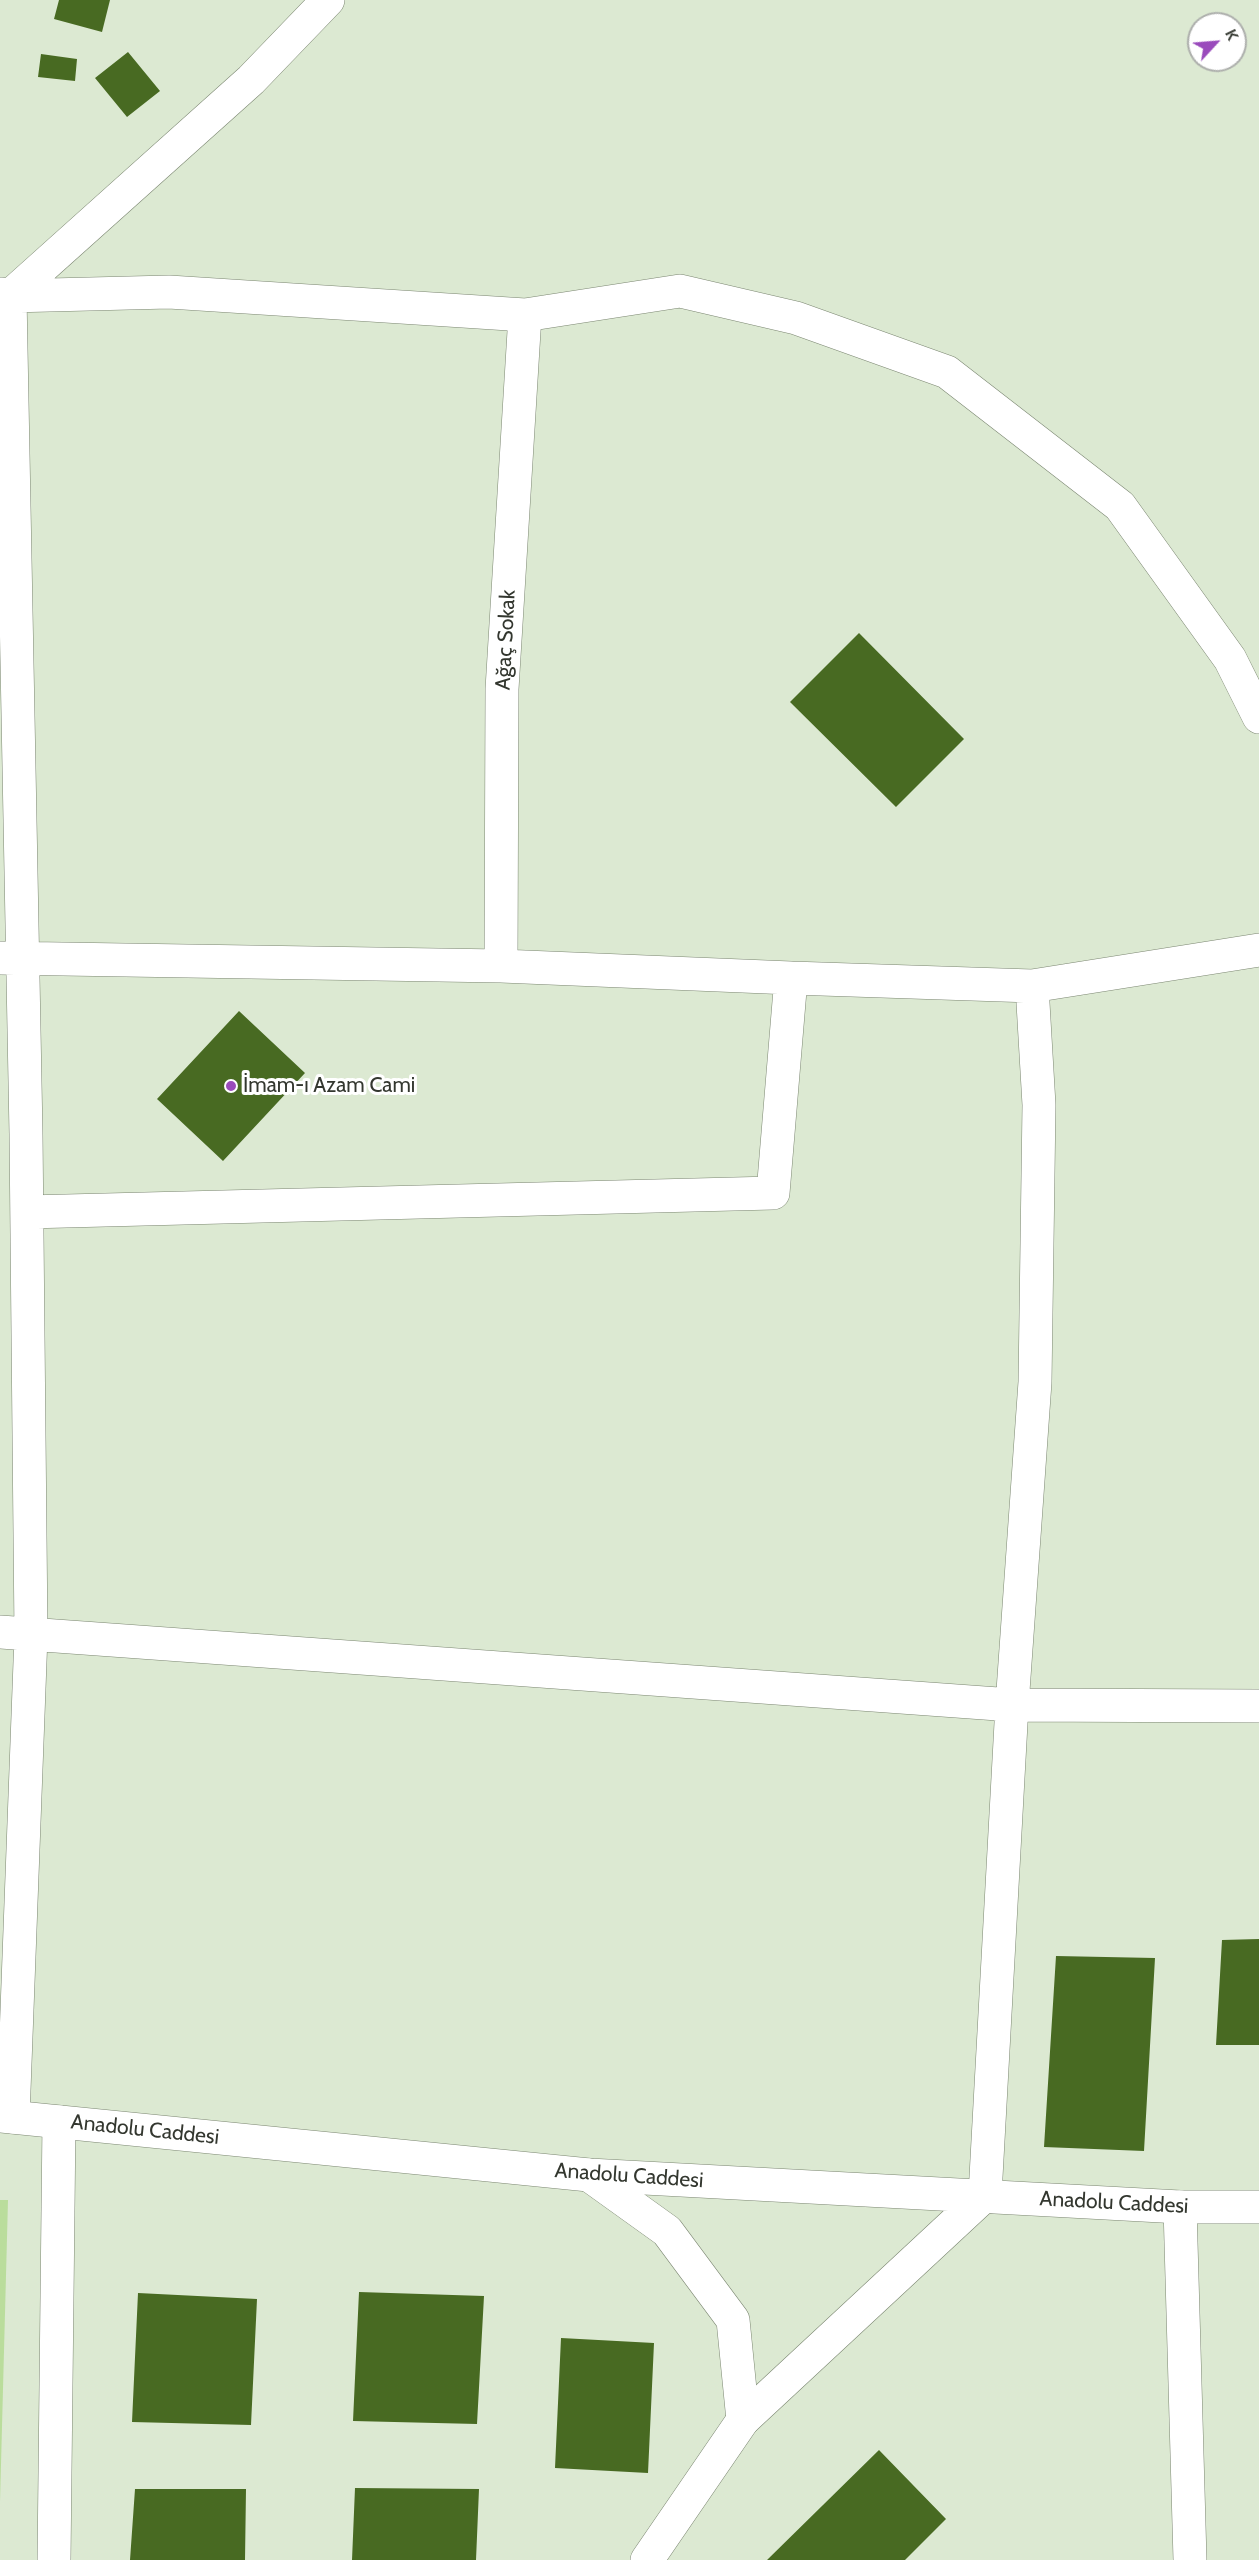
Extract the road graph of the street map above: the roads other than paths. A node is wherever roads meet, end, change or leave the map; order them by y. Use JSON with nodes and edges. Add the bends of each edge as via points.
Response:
{"nodes":[{"id":1,"x":328,"y":0,"type":"edge"},
{"id":2,"x":5,"y":295,"type":"edge"},
{"id":3,"x":525,"y":315,"type":"junction"},
{"id":4,"x":1259,"y":717,"type":"edge"},
{"id":5,"x":9,"y":737,"type":"edge"},
{"id":6,"x":1259,"y":950,"type":"edge"},
{"id":7,"x":11,"y":957,"type":"edge"},
{"id":8,"x":501,"y":966,"type":"junction"},
{"id":9,"x":791,"y":978,"type":"junction"},
{"id":10,"x":1032,"y":986,"type":"junction"},
{"id":11,"x":27,"y":1212,"type":"junction"},
{"id":12,"x":16,"y":1633,"type":"edge"},
{"id":13,"x":1012,"y":1705,"type":"junction"},
{"id":14,"x":1259,"y":1706,"type":"edge"},
{"id":15,"x":6,"y":2116,"type":"edge"},
{"id":16,"x":59,"y":2121,"type":"junction"},
{"id":17,"x":589,"y":2175,"type":"junction"},
{"id":18,"x":985,"y":2195,"type":"junction"},
{"id":19,"x":1180,"y":2207,"type":"junction"},
{"id":20,"x":1259,"y":2207,"type":"edge"},
{"id":21,"x":743,"y":2420,"type":"junction"},
{"id":22,"x":54,"y":2560,"type":"edge"},
{"id":23,"x":647,"y":2560,"type":"edge"},
{"id":24,"x":1190,"y":2560,"type":"edge"}],
"edges":[{"from":1,"to":2,"type":"street","via":[[251,80]]},
{"from":2,"to":3,"type":"street","via":[[168,292]]},
{"from":2,"to":5,"type":"street"},
{"from":3,"to":4,"type":"street","via":[[680,291],[796,318],[947,372],[1120,506],[1230,659]]},
{"from":3,"to":8,"type":"street","name":"Ağaç Sokak","via":[[502,689]]},
{"from":5,"to":7,"type":"street"},
{"from":6,"to":10,"type":"street"},
{"from":7,"to":8,"type":"street"},
{"from":7,"to":11,"type":"street"},
{"from":8,"to":9,"type":"street"},
{"from":9,"to":10,"type":"street"},
{"from":9,"to":11,"type":"street","via":[[773,1193]]},
{"from":10,"to":13,"type":"street","via":[[1039,1106],[1035,1383]]},
{"from":11,"to":12,"type":"street"},
{"from":12,"to":13,"type":"street"},
{"from":12,"to":15,"type":"street"},
{"from":13,"to":14,"type":"street"},
{"from":13,"to":18,"type":"street"},
{"from":15,"to":16,"type":"street","name":"Anadolu Caddesi"},
{"from":16,"to":17,"type":"street","name":"Anadolu Caddesi"},
{"from":16,"to":22,"type":"street"},
{"from":17,"to":18,"type":"street","name":"Anadolu Caddesi"},
{"from":17,"to":21,"type":"street","via":[[667,2231],[733,2320]]},
{"from":18,"to":19,"type":"street","name":"Anadolu Caddesi"},
{"from":18,"to":21,"type":"street"},
{"from":19,"to":20,"type":"street","name":"Anadolu Caddesi"},
{"from":19,"to":24,"type":"street"},
{"from":21,"to":23,"type":"street"}]}
